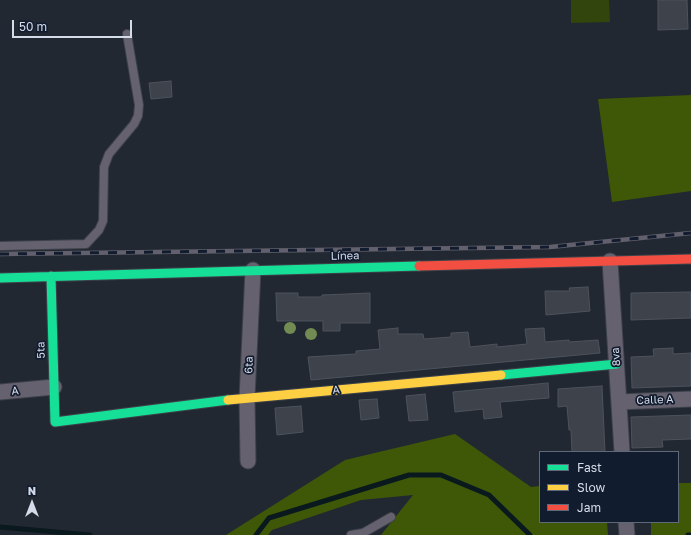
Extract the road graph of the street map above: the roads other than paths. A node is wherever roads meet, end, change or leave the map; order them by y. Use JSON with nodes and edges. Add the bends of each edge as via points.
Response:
{"nodes":[{"id":1,"x":127,"y":34,"type":"dead end"},
{"id":2,"x":0,"y":246,"type":"edge"},
{"id":3,"x":691,"y":259,"type":"edge"},
{"id":4,"x":610,"y":261,"type":"junction"},
{"id":5,"x":253,"y":270,"type":"junction"},
{"id":6,"x":51,"y":276,"type":"junction"},
{"id":7,"x":0,"y":278,"type":"edge"},
{"id":8,"x":616,"y":364,"type":"junction"},
{"id":9,"x":54,"y":387,"type":"junction"},
{"id":10,"x":0,"y":392,"type":"edge"},
{"id":11,"x":247,"y":398,"type":"junction"},
{"id":12,"x":691,"y":399,"type":"edge"},
{"id":13,"x":619,"y":402,"type":"junction"},
{"id":14,"x":55,"y":422,"type":"joint"},
{"id":15,"x":622,"y":451,"type":"edge"},
{"id":16,"x":248,"y":461,"type":"dead end"},
{"id":17,"x":391,"y":517,"type":"dead end"},
{"id":18,"x":351,"y":535,"type":"edge"}],
"edges":[{"from":1,"to":2,"type":"lane","via":[[139,105],[138,116],[109,154],[104,167],[103,221],[99,230],[86,244]]},
{"from":3,"to":4,"type":"street","name":"Línea"},
{"from":4,"to":5,"type":"street","name":"Línea"},
{"from":4,"to":8,"type":"street","name":"8va"},
{"from":5,"to":6,"type":"street","name":"Línea"},
{"from":5,"to":11,"type":"street","name":"6ta"},
{"from":6,"to":7,"type":"street","name":"Línea"},
{"from":6,"to":9,"type":"street","name":"5ta"},
{"from":8,"to":11,"type":"street","name":"A"},
{"from":8,"to":13,"type":"street","name":"8va"},
{"from":9,"to":10,"type":"street","name":"A"},
{"from":9,"to":14,"type":"street","name":"5ta"},
{"from":11,"to":14,"type":"street","name":"A"},
{"from":11,"to":16,"type":"street","name":"6ta"},
{"from":12,"to":13,"type":"street","name":"Calle A"},
{"from":13,"to":15,"type":"street","name":"8va"},
{"from":17,"to":18,"type":"lane","via":[[363,533]]}]}
